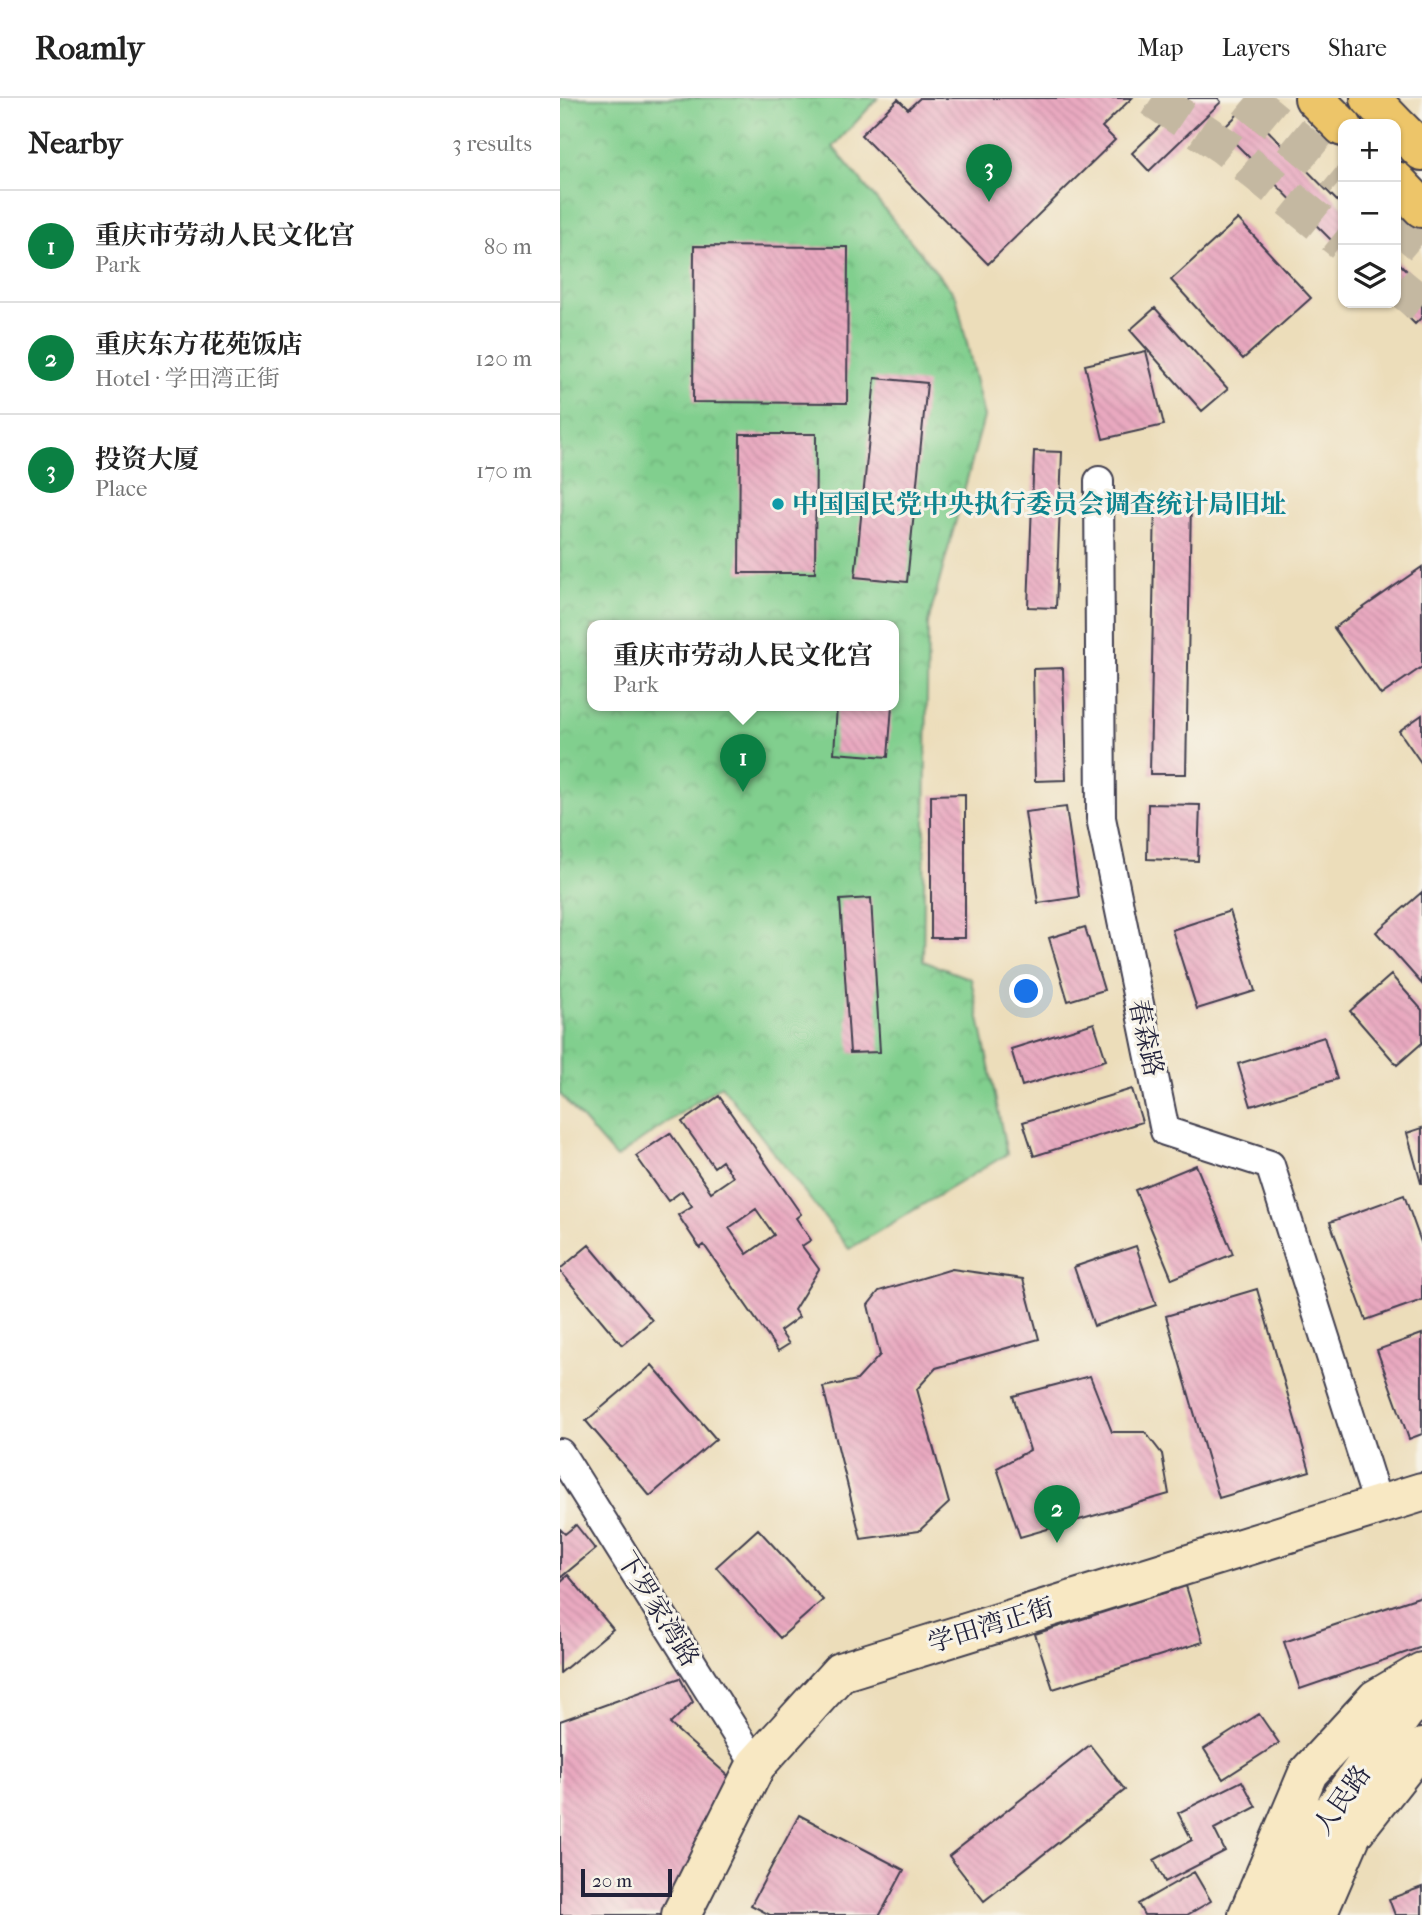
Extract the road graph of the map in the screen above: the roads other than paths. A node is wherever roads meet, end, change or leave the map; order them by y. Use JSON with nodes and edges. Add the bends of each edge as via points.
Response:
{"nodes":[{"id":1,"x":1314,"y":98,"type":"edge"},
{"id":2,"x":1370,"y":98,"type":"edge"},
{"id":3,"x":1391,"y":119,"type":"edge"},
{"id":4,"x":1338,"y":122,"type":"edge"},
{"id":5,"x":1401,"y":129,"type":"edge"},
{"id":6,"x":1422,"y":151,"type":"edge"},
{"id":7,"x":1397,"y":182,"type":"edge"},
{"id":8,"x":1422,"y":208,"type":"edge"},
{"id":9,"x":1099,"y":481,"type":"dead end"},
{"id":10,"x":560,"y":1453,"type":"edge"},
{"id":11,"x":1422,"y":1492,"type":"edge"},
{"id":12,"x":1378,"y":1504,"type":"junction"},
{"id":13,"x":1422,"y":1672,"type":"edge"},
{"id":14,"x":1422,"y":1698,"type":"edge"},
{"id":15,"x":1422,"y":1748,"type":"edge"},
{"id":16,"x":756,"y":1765,"type":"junction"},
{"id":17,"x":681,"y":1915,"type":"edge"},
{"id":18,"x":1248,"y":1915,"type":"edge"},
{"id":19,"x":1280,"y":1915,"type":"edge"},
{"id":20,"x":1317,"y":1915,"type":"edge"}],
"edges":[{"from":1,"to":4,"type":"main road"},
{"from":2,"to":3,"type":"main road"},
{"from":5,"to":6,"type":"main road"},
{"from":7,"to":8,"type":"main road"},
{"from":9,"to":12,"type":"street","name":"春森路","via":[[1101,818],[1165,1131],[1270,1165]]},
{"from":10,"to":16,"type":"street","name":"下罗家湾路"},
{"from":11,"to":12,"type":"street","name":"学田湾正街"},
{"from":12,"to":16,"type":"street","name":"学田湾正街","via":[[840,1672]]},
{"from":13,"to":18,"type":"street","via":[[1376,1699],[1308,1773]]},
{"from":14,"to":19,"type":"street","name":"人民路","via":[[1406,1710],[1315,1835]]},
{"from":15,"to":20,"type":"street","name":"人民路","via":[[1352,1834]]},
{"from":16,"to":17,"type":"street","name":"学田湾正街"}]}
